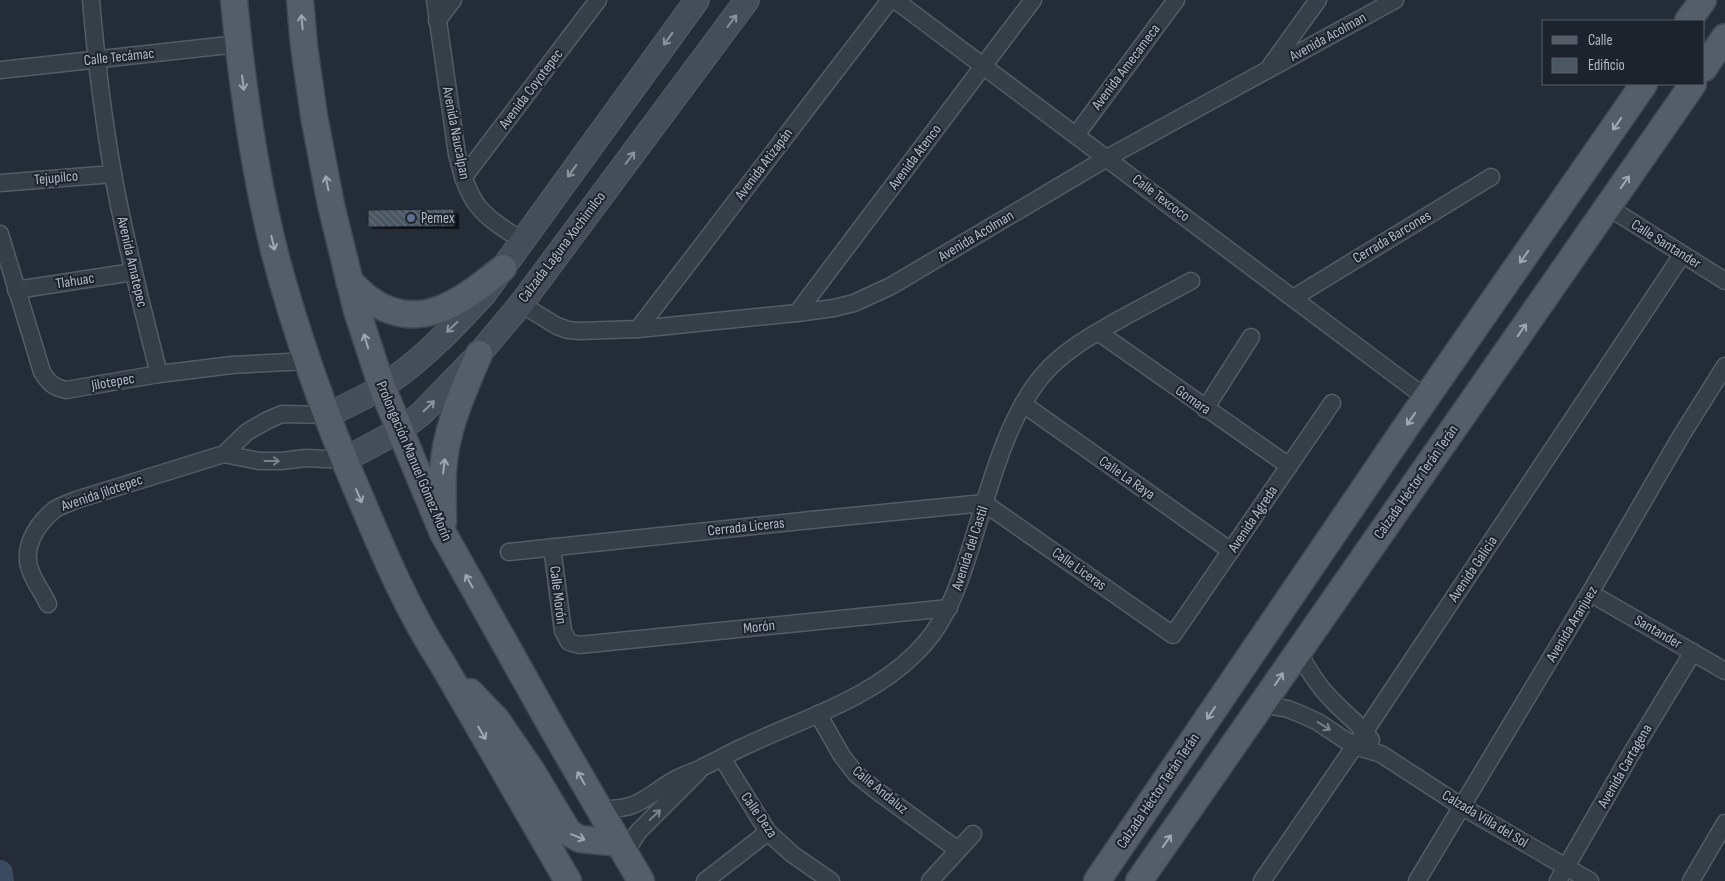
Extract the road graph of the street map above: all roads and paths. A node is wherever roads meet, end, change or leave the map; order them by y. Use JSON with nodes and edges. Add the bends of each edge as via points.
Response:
{"nodes":[{"id":1,"x":92,"y":0,"type":"edge"},
{"id":2,"x":234,"y":0,"type":"edge"},
{"id":3,"x":300,"y":0,"type":"edge"},
{"id":4,"x":435,"y":0,"type":"edge"},
{"id":5,"x":453,"y":0,"type":"edge"},
{"id":6,"x":598,"y":0,"type":"edge"},
{"id":7,"x":697,"y":0,"type":"edge"},
{"id":8,"x":748,"y":0,"type":"edge"},
{"id":9,"x":890,"y":0,"type":"edge"},
{"id":10,"x":895,"y":0,"type":"edge"},
{"id":11,"x":1033,"y":0,"type":"edge"},
{"id":12,"x":1176,"y":0,"type":"edge"},
{"id":13,"x":1318,"y":0,"type":"edge"},
{"id":14,"x":1395,"y":0,"type":"edge"},
{"id":15,"x":1702,"y":0,"type":"edge"},
{"id":16,"x":1689,"y":20,"type":"edge"},
{"id":17,"x":437,"y":21,"type":"junction"},
{"id":18,"x":1725,"y":37,"type":"edge"},
{"id":19,"x":238,"y":44,"type":"junction"},
{"id":20,"x":97,"y":59,"type":"junction"},
{"id":21,"x":983,"y":66,"type":"junction"},
{"id":22,"x":1705,"y":67,"type":"edge"},
{"id":23,"x":0,"y":70,"type":"edge"},
{"id":24,"x":1267,"y":70,"type":"junction"},
{"id":25,"x":1643,"y":85,"type":"edge"},
{"id":26,"x":1692,"y":85,"type":"edge"},
{"id":27,"x":1076,"y":135,"type":"junction"},
{"id":28,"x":1107,"y":158,"type":"junction"},
{"id":29,"x":113,"y":174,"type":"junction"},
{"id":30,"x":1490,"y":177,"type":"dead end"},
{"id":31,"x":463,"y":178,"type":"junction"},
{"id":32,"x":0,"y":183,"type":"edge"},
{"id":33,"x":1608,"y":207,"type":"junction"},
{"id":34,"x":0,"y":234,"type":"edge"},
{"id":35,"x":522,"y":240,"type":"junction"},
{"id":36,"x":1682,"y":255,"type":"junction"},
{"id":37,"x":503,"y":268,"type":"junction"},
{"id":38,"x":133,"y":272,"type":"junction"},
{"id":39,"x":349,"y":281,"type":"junction"},
{"id":40,"x":1191,"y":281,"type":"dead end"},
{"id":41,"x":1725,"y":281,"type":"edge"},
{"id":42,"x":16,"y":290,"type":"junction"},
{"id":43,"x":1294,"y":298,"type":"junction"},
{"id":44,"x":521,"y":304,"type":"junction"},
{"id":45,"x":797,"y":313,"type":"junction"},
{"id":46,"x":1486,"y":313,"type":"junction"},
{"id":47,"x":638,"y":329,"type":"junction"},
{"id":48,"x":1098,"y":332,"type":"junction"},
{"id":49,"x":1251,"y":337,"type":"dead end"},
{"id":50,"x":479,"y":354,"type":"junction"},
{"id":51,"x":308,"y":361,"type":"junction"},
{"id":52,"x":1725,"y":366,"type":"edge"},
{"id":53,"x":159,"y":374,"type":"junction"},
{"id":54,"x":382,"y":387,"type":"junction"},
{"id":55,"x":1426,"y":398,"type":"junction"},
{"id":56,"x":1332,"y":403,"type":"dead end"},
{"id":57,"x":1023,"y":404,"type":"junction"},
{"id":58,"x":1205,"y":408,"type":"junction"},
{"id":59,"x":327,"y":415,"type":"junction"},
{"id":60,"x":400,"y":430,"type":"junction"},
{"id":61,"x":224,"y":454,"type":"junction"},
{"id":62,"x":344,"y":460,"type":"junction"},
{"id":63,"x":1289,"y":466,"type":"junction"},
{"id":64,"x":1424,"y":471,"type":"junction"},
{"id":65,"x":984,"y":503,"type":"junction"},
{"id":66,"x":443,"y":533,"type":"junction"},
{"id":67,"x":552,"y":547,"type":"junction"},
{"id":68,"x":1231,"y":551,"type":"junction"},
{"id":69,"x":509,"y":552,"type":"dead end"},
{"id":70,"x":1319,"y":555,"type":"junction"},
{"id":71,"x":1590,"y":593,"type":"junction"},
{"id":72,"x":48,"y":604,"type":"dead end"},
{"id":73,"x":949,"y":608,"type":"junction"},
{"id":74,"x":1174,"y":635,"type":"joint"},
{"id":75,"x":569,"y":642,"type":"joint"},
{"id":76,"x":1298,"y":651,"type":"junction"},
{"id":77,"x":1693,"y":652,"type":"junction"},
{"id":78,"x":442,"y":663,"type":"junction"},
{"id":79,"x":1725,"y":671,"type":"edge"},
{"id":80,"x":1262,"y":704,"type":"junction"},
{"id":81,"x":818,"y":714,"type":"junction"},
{"id":82,"x":1365,"y":731,"type":"junction"},
{"id":83,"x":1240,"y":736,"type":"junction"},
{"id":84,"x":1354,"y":746,"type":"junction"},
{"id":85,"x":1381,"y":754,"type":"junction"},
{"id":86,"x":722,"y":758,"type":"junction"},
{"id":87,"x":701,"y":769,"type":"junction"},
{"id":88,"x":1461,"y":806,"type":"junction"},
{"id":89,"x":599,"y":810,"type":"junction"},
{"id":90,"x":1725,"y":823,"type":"edge"},
{"id":91,"x":768,"y":832,"type":"junction"},
{"id":92,"x":973,"y":834,"type":"dead end"},
{"id":93,"x":622,"y":848,"type":"junction"},
{"id":94,"x":958,"y":850,"type":"junction"},
{"id":95,"x":1566,"y":867,"type":"junction"},
{"id":96,"x":568,"y":881,"type":"edge"},
{"id":97,"x":641,"y":881,"type":"edge"},
{"id":98,"x":705,"y":881,"type":"edge"},
{"id":99,"x":831,"y":881,"type":"edge"},
{"id":100,"x":930,"y":881,"type":"edge"},
{"id":101,"x":1097,"y":881,"type":"edge"},
{"id":102,"x":1139,"y":881,"type":"edge"},
{"id":103,"x":1262,"y":881,"type":"edge"},
{"id":104,"x":1417,"y":881,"type":"edge"},
{"id":105,"x":1558,"y":881,"type":"edge"},
{"id":106,"x":1590,"y":881,"type":"edge"},
{"id":107,"x":1691,"y":881,"type":"edge"}],
"edges":[{"from":1,"to":20,"type":"street","name":"Avenida Amatepec"},
{"from":2,"to":19,"type":"main road"},
{"from":39,"to":3,"type":"main road","name":"Prolongación Manuel Gómez Morín","one_way":true,"via":[[314,116]]},
{"from":4,"to":17,"type":"street","name":"Avenida Naucalpan"},
{"from":5,"to":17,"type":"street"},
{"from":6,"to":31,"type":"street","name":"Avenida Coyotepec"},
{"from":7,"to":35,"type":"main road","one_way":true},
{"from":44,"to":8,"type":"main road","name":"Calzada Laguna Xochimilco","one_way":true},
{"from":9,"to":47,"type":"street","name":"Avenida Atizapán"},
{"from":10,"to":21,"type":"street","name":"Calle Texcoco"},
{"from":11,"to":21,"type":"street","name":"Avenida Atenco"},
{"from":12,"to":27,"type":"street","name":"Avenida Amecameca"},
{"from":13,"to":24,"type":"street"},
{"from":14,"to":24,"type":"street","name":"Avenida Acolman"},
{"from":15,"to":16,"type":"main road"},
{"from":17,"to":31,"type":"street","name":"Avenida Naucalpan"},
{"from":18,"to":22,"type":"main road"},
{"from":19,"to":20,"type":"street","name":"Calle Tecámac"},
{"from":19,"to":51,"type":"main road","one_way":true,"via":[[263,201],[291,310]]},
{"from":20,"to":23,"type":"street","name":"Calle Tecámac"},
{"from":20,"to":29,"type":"street","name":"Avenida Amatepec"},
{"from":21,"to":27,"type":"street","name":"Calle Texcoco"},
{"from":21,"to":45,"type":"street","name":"Avenida Atenco"},
{"from":24,"to":28,"type":"street","name":"Avenida Acolman"},
{"from":25,"to":46,"type":"main road","name":"Calzada Héctor Terán Terán","one_way":true},
{"from":33,"to":26,"type":"main road","name":"Calzada Héctor Terán Terán","one_way":true},
{"from":27,"to":28,"type":"street","name":"Calle Texcoco"},
{"from":28,"to":43,"type":"street","name":"Calle Texcoco"},
{"from":28,"to":45,"type":"street","name":"Avenida Acolman","via":[[891,286],[854,303]]},
{"from":29,"to":32,"type":"street","name":"Tejupilco"},
{"from":29,"to":38,"type":"street","name":"Avenida Amatepec"},
{"from":30,"to":43,"type":"street","name":"Cerrada Barcones"},
{"from":31,"to":35,"type":"street","name":"Avenida Naucalpan","via":[[474,203],[484,214]]},
{"from":33,"to":36,"type":"street","name":"Calle Santander"},
{"from":64,"to":33,"type":"main road","name":"Calzada Héctor Terán Terán","one_way":true},
{"from":34,"to":42,"type":"street"},
{"from":35,"to":37,"type":"main road"},
{"from":36,"to":41,"type":"street","name":"Calle Santander"},
{"from":36,"to":82,"type":"street","name":"Avenida Galicia"},
{"from":37,"to":39,"type":"main road","via":[[459,302],[422,314],[385,308]]},
{"from":37,"to":54,"type":"main road","one_way":true,"via":[[460,320],[411,366]]},
{"from":38,"to":42,"type":"street","name":"Tlahuac"},
{"from":38,"to":53,"type":"street","name":"Avenida Amatepec"},
{"from":54,"to":39,"type":"main road","name":"Prolongación Manuel Gómez Morín","one_way":true},
{"from":40,"to":48,"type":"street","name":"Avenida del Castil"},
{"from":42,"to":53,"type":"street","name":"Jilotepec","via":[[42,372],[49,383],[66,390]]},
{"from":43,"to":55,"type":"street","name":"Calle Texcoco"},
{"from":44,"to":47,"type":"street","name":"Avenida Acolman","via":[[568,330]]},
{"from":44,"to":50,"type":"main road","name":"Calzada Laguna Xochimilco"},
{"from":45,"to":47,"type":"street","name":"Avenida Acolman"},
{"from":46,"to":55,"type":"main road","name":"Calzada Héctor Terán Terán"},
{"from":46,"to":64,"type":"main road","via":[[1496,326],[1498,337],[1443,418]]},
{"from":48,"to":57,"type":"street","name":"Avenida del Castil","via":[[1058,360],[1041,377]]},
{"from":48,"to":58,"type":"street","name":"Gomara"},
{"from":49,"to":58,"type":"street"},
{"from":60,"to":50,"type":"main road","name":"Calzada Laguna Xochimilco","one_way":true,"via":[[421,414]]},
{"from":66,"to":50,"type":"main road","one_way":true,"via":[[443,470],[449,436],[454,414]]},
{"from":51,"to":53,"type":"street","via":[[232,365]]},
{"from":51,"to":59,"type":"main road"},
{"from":52,"to":71,"type":"street","name":"Avenida Aranjuez"},
{"from":54,"to":59,"type":"main road"},
{"from":54,"to":60,"type":"main road","name":"Prolongación Manuel Gómez Morín"},
{"from":55,"to":70,"type":"main road","name":"Calzada Héctor Terán Terán","one_way":true},
{"from":56,"to":63,"type":"street","name":"Avenida Agreda"},
{"from":57,"to":65,"type":"street","name":"Avenida del Castil"},
{"from":57,"to":68,"type":"street","name":"Calle La Raya"},
{"from":58,"to":63,"type":"street","name":"Gomara"},
{"from":59,"to":61,"type":"street","name":"Avenida Jilotepec","via":[[282,414],[247,432]]},
{"from":59,"to":62,"type":"main road"},
{"from":60,"to":62,"type":"main road","name":"Calzada Laguna Xochimilco"},
{"from":60,"to":66,"type":"main road","name":"Prolongación Manuel Gómez Morín"},
{"from":61,"to":62,"type":"street","name":"Avenida Jilotepec","one_way":true,"via":[[259,461]]},
{"from":61,"to":72,"type":"street","name":"Avenida Jilotepec","via":[[56,509],[31,539],[27,556],[31,572]]},
{"from":62,"to":78,"type":"main road","one_way":true,"via":[[387,561],[422,633]]},
{"from":63,"to":68,"type":"street","name":"Avenida Agreda"},
{"from":64,"to":76,"type":"main road","name":"Calzada Héctor Terán Terán"},
{"from":65,"to":67,"type":"street","name":"Cerrada Liceras"},
{"from":65,"to":73,"type":"street","name":"Avenida del Castil"},
{"from":65,"to":74,"type":"street","name":"Calle Liceras"},
{"from":89,"to":66,"type":"main road","name":"Prolongación Manuel Gómez Morín","one_way":true},
{"from":67,"to":69,"type":"street","name":"Cerrada Liceras"},
{"from":67,"to":75,"type":"street","name":"Calle Morón","via":[[563,632]]},
{"from":68,"to":74,"type":"street","name":"Avenida Agreda"},
{"from":70,"to":83,"type":"main road","via":[[1288,628],[1232,713]]},
{"from":70,"to":101,"type":"main road","name":"Calzada Héctor Terán Terán","one_way":true},
{"from":71,"to":77,"type":"street","name":"Santander"},
{"from":71,"to":88,"type":"street","name":"Avenida Aranjuez"},
{"from":73,"to":75,"type":"street","name":"Morón","via":[[579,645]]},
{"from":73,"to":81,"type":"street","name":"Avenida del Castil","via":[[922,647],[893,673]]},
{"from":80,"to":76,"type":"main road","name":"Calzada Héctor Terán Terán","one_way":true},
{"from":76,"to":82,"type":"street","name":"Calzada Villa del Sol","via":[[1318,686]]},
{"from":77,"to":79,"type":"street","name":"Santander"},
{"from":77,"to":95,"type":"street","name":"Avenida Cartagena"},
{"from":78,"to":93,"type":"main road","one_way":true,"via":[[496,718],[569,833],[580,839]]},
{"from":78,"to":96,"type":"main road","one_way":true},
{"from":80,"to":83,"type":"main road","name":"Calzada Héctor Terán Terán"},
{"from":80,"to":84,"type":"street","name":"Calzada Villa del Sol","one_way":true,"via":[[1303,715]]},
{"from":81,"to":86,"type":"street","name":"Avenida del Castil"},
{"from":81,"to":94,"type":"street","name":"Calle Andaluz","via":[[856,774]]},
{"from":82,"to":84,"type":"street","name":"Avenida Galicia"},
{"from":82,"to":85,"type":"street","name":"Calzada Villa del Sol"},
{"from":102,"to":83,"type":"main road","name":"Calzada Héctor Terán Terán","one_way":true},
{"from":84,"to":85,"type":"street","name":"Calzada Villa del Sol"},
{"from":84,"to":103,"type":"street","name":"Avenida Galicia"},
{"from":85,"to":88,"type":"street","name":"Calzada Villa del Sol"},
{"from":86,"to":87,"type":"street","name":"Avenida del Castil"},
{"from":86,"to":91,"type":"street","name":"Calle Deza"},
{"from":87,"to":89,"type":"street","name":"Avenida del Castil","via":[[674,780],[636,804]]},
{"from":93,"to":87,"type":"street","name":"Avenida del Castil","one_way":true},
{"from":88,"to":95,"type":"street","name":"Calzada Villa del Sol"},
{"from":88,"to":104,"type":"street","name":"Avenida Aranjuez"},
{"from":89,"to":93,"type":"main road","name":"Prolongación Manuel Gómez Morín"},
{"from":90,"to":107,"type":"street"},
{"from":91,"to":98,"type":"street"},
{"from":91,"to":99,"type":"street","name":"Calle Deza","via":[[792,854]]},
{"from":92,"to":94,"type":"street"},
{"from":93,"to":97,"type":"main road","name":"Prolongación Manuel Gómez Morín"},
{"from":94,"to":100,"type":"street"},
{"from":95,"to":105,"type":"street","name":"Avenida Cartagena"},
{"from":95,"to":106,"type":"street","name":"Calzada Villa del Sol"}]}
